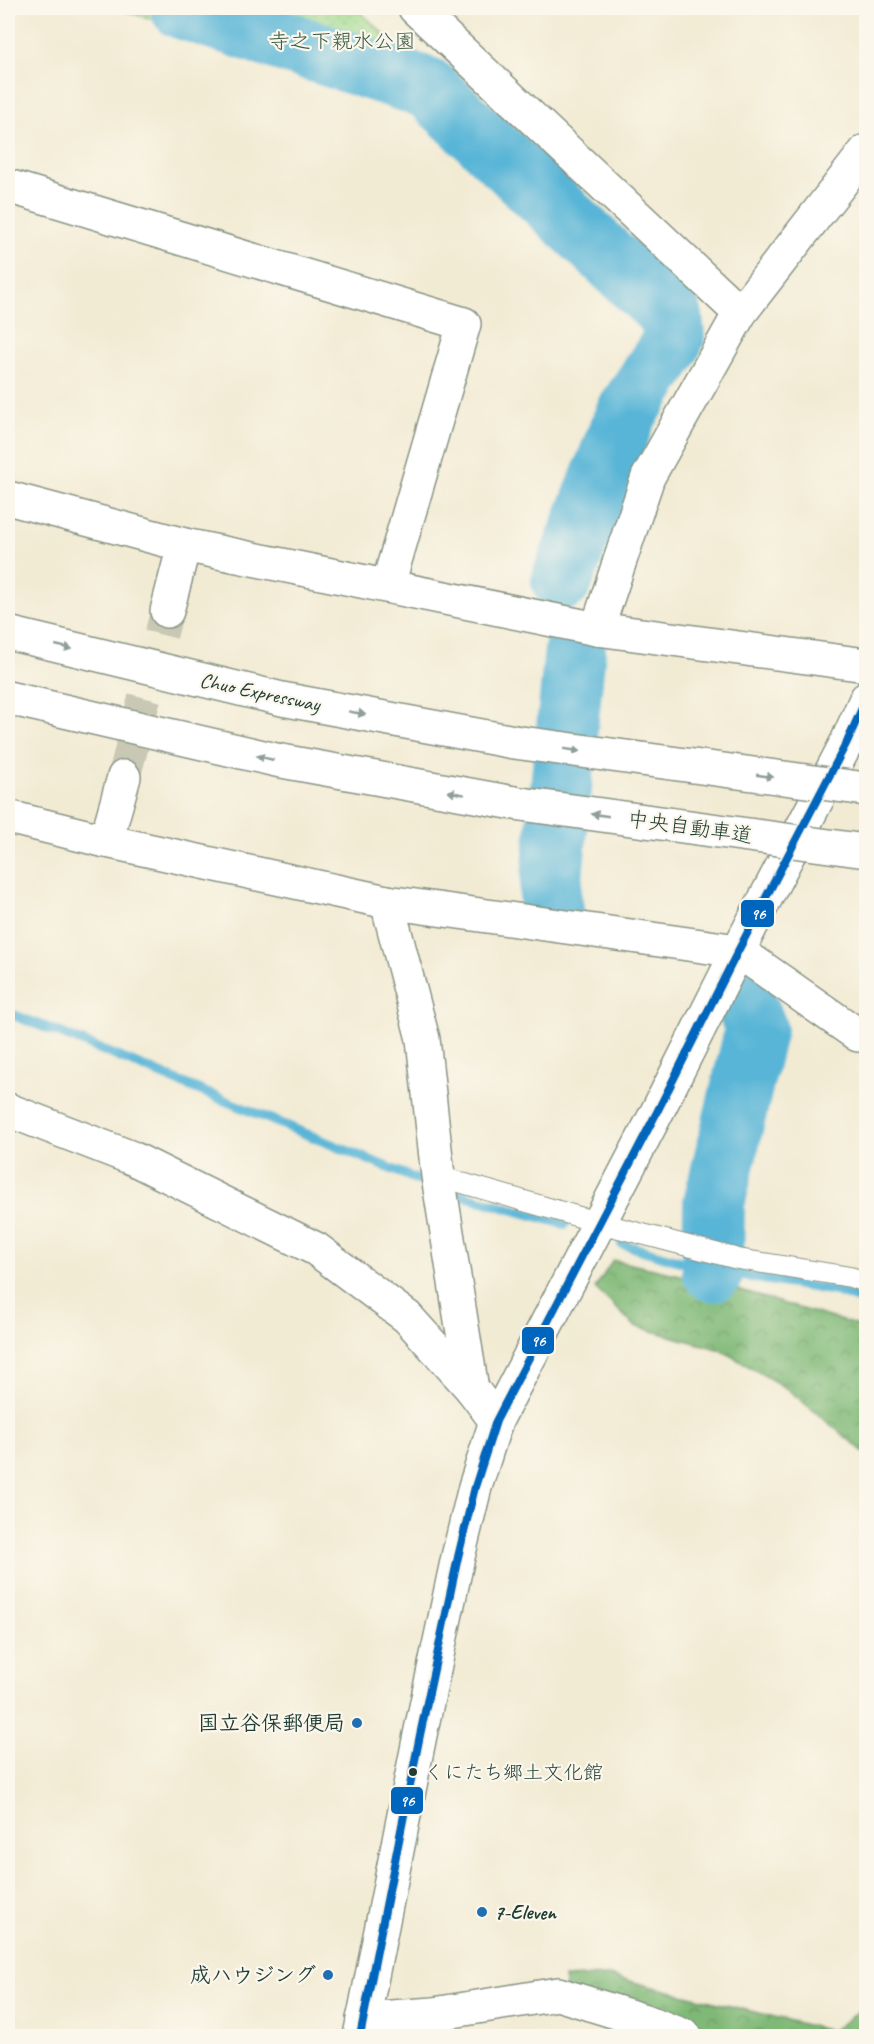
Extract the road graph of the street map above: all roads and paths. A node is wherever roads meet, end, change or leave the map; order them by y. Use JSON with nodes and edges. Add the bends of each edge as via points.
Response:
{"nodes":[{"id":1,"x":415,"y":8,"type":"edge"},
{"id":2,"x":867,"y":151,"type":"edge"},
{"id":3,"x":8,"y":186,"type":"edge"},
{"id":4,"x":740,"y":313,"type":"junction"},
{"id":5,"x":8,"y":498,"type":"edge"},
{"id":6,"x":184,"y":545,"type":"junction"},
{"id":7,"x":388,"y":585,"type":"junction"},
{"id":8,"x":167,"y":611,"type":"tunnel mouth"},
{"id":9,"x":597,"y":629,"type":"junction"},
{"id":10,"x":8,"y":633,"type":"edge"},
{"id":11,"x":867,"y":665,"type":"edge"},
{"id":12,"x":8,"y":698,"type":"edge"},
{"id":13,"x":867,"y":699,"type":"edge"},
{"id":14,"x":124,"y":777,"type":"tunnel mouth"},
{"id":15,"x":867,"y":789,"type":"edge"},
{"id":16,"x":8,"y":817,"type":"edge"},
{"id":17,"x":106,"y":841,"type":"junction"},
{"id":18,"x":867,"y":851,"type":"edge"},
{"id":19,"x":387,"y":902,"type":"junction"},
{"id":20,"x":738,"y":951,"type":"junction"},
{"id":21,"x":858,"y":1035,"type":"dead end"},
{"id":22,"x":8,"y":1110,"type":"edge"},
{"id":23,"x":438,"y":1176,"type":"junction"},
{"id":24,"x":600,"y":1223,"type":"junction"},
{"id":25,"x":867,"y":1282,"type":"edge"},
{"id":26,"x":472,"y":1389,"type":"junction"},
{"id":27,"x":496,"y":1420,"type":"junction"},
{"id":28,"x":361,"y":2028,"type":"edge"},
{"id":29,"x":685,"y":2037,"type":"edge"}],
"edges":[{"from":1,"to":4,"type":"main road"},
{"from":2,"to":4,"type":"main road"},
{"from":3,"to":7,"type":"main road","via":[[464,324]]},
{"from":4,"to":9,"type":"main road","via":[[648,477]]},
{"from":5,"to":6,"type":"main road"},
{"from":6,"to":7,"type":"main road"},
{"from":6,"to":8,"type":"main road"},
{"from":7,"to":9,"type":"main road"},
{"from":9,"to":11,"type":"main road"},
{"from":10,"to":15,"type":"main road","name":"Chuo Expressway","one_way":true,"bridge":true,"via":[[282,699],[514,742]]},
{"from":18,"to":12,"type":"main road","name":"中央自動車道","one_way":true,"bridge":true,"via":[[514,803],[276,760]]},
{"from":13,"to":20,"type":"main road"},
{"from":14,"to":17,"type":"main road"},
{"from":16,"to":17,"type":"main road"},
{"from":17,"to":19,"type":"main road"},
{"from":19,"to":20,"type":"main road"},
{"from":19,"to":23,"type":"main road","via":[[423,1039]]},
{"from":20,"to":21,"type":"main road"},
{"from":20,"to":24,"type":"main road"},
{"from":22,"to":26,"type":"main road","via":[[132,1158],[316,1249],[406,1317]]},
{"from":23,"to":24,"type":"lane"},
{"from":23,"to":26,"type":"main road"},
{"from":24,"to":25,"type":"lane","via":[[738,1259]]},
{"from":24,"to":27,"type":"main road"},
{"from":26,"to":27,"type":"main road"},
{"from":27,"to":28,"type":"main road","via":[[458,1557]]},
{"from":28,"to":29,"type":"main road","via":[[558,1994]]}]}
